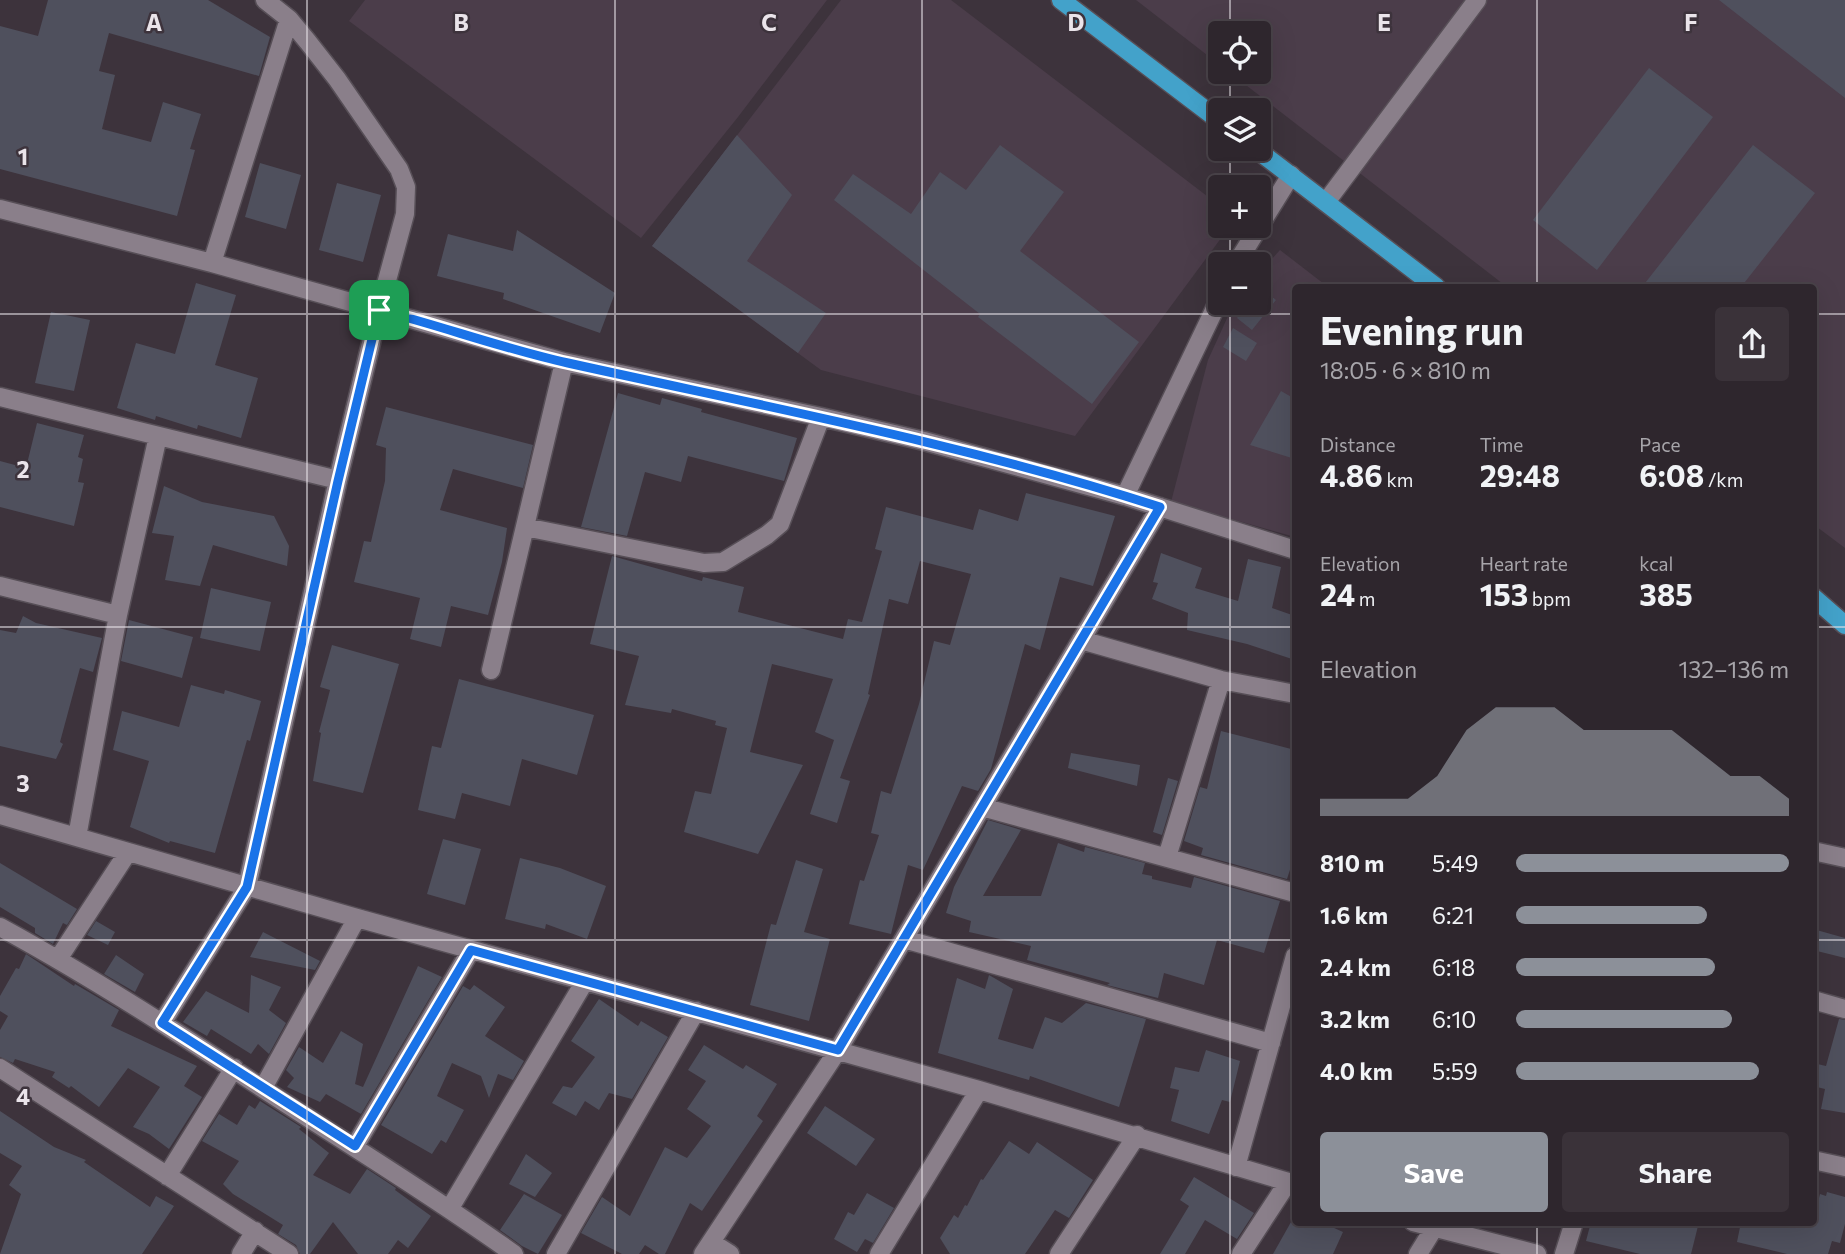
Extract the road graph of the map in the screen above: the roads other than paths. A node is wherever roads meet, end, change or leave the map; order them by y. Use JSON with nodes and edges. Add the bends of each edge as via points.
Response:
{"nodes":[{"id":1,"x":265,"y":0,"type":"edge"},
{"id":2,"x":1061,"y":0,"type":"edge"},
{"id":3,"x":1477,"y":0,"type":"edge"},
{"id":4,"x":289,"y":19,"type":"junction"},
{"id":5,"x":1208,"y":112,"type":"edge"},
{"id":6,"x":1271,"y":160,"type":"edge"},
{"id":7,"x":1291,"y":175,"type":"junction"},
{"id":8,"x":1326,"y":202,"type":"junction"},
{"id":9,"x":0,"y":209,"type":"edge"},
{"id":10,"x":1243,"y":252,"type":"edge"},
{"id":11,"x":212,"y":263,"type":"junction"},
{"id":12,"x":1432,"y":284,"type":"edge"},
{"id":13,"x":379,"y":310,"type":"junction"},
{"id":14,"x":1212,"y":315,"type":"edge"},
{"id":15,"x":564,"y":362,"type":"junction"},
{"id":16,"x":0,"y":397,"type":"edge"},
{"id":17,"x":821,"y":417,"type":"junction"},
{"id":18,"x":158,"y":436,"type":"junction"},
{"id":19,"x":338,"y":481,"type":"junction"},
{"id":20,"x":1125,"y":496,"type":"junction"},
{"id":21,"x":1160,"y":507,"type":"junction"},
{"id":22,"x":525,"y":527,"type":"junction"},
{"id":23,"x":1292,"y":549,"type":"edge"},
{"id":24,"x":0,"y":586,"type":"edge"},
{"id":25,"x":1817,"y":600,"type":"edge"},
{"id":26,"x":118,"y":615,"type":"junction"},
{"id":27,"x":1845,"y":625,"type":"edge"},
{"id":28,"x":1081,"y":640,"type":"junction"},
{"id":29,"x":491,"y":670,"type":"dead end"},
{"id":30,"x":1221,"y":680,"type":"junction"},
{"id":31,"x":1292,"y":693,"type":"edge"},
{"id":32,"x":982,"y":807,"type":"junction"},
{"id":33,"x":2,"y":821,"type":"edge"},
{"id":34,"x":77,"y":837,"type":"junction"},
{"id":35,"x":128,"y":852,"type":"junction"},
{"id":36,"x":1817,"y":852,"type":"edge"},
{"id":37,"x":1167,"y":857,"type":"junction"},
{"id":38,"x":1845,"y":858,"type":"edge"},
{"id":39,"x":247,"y":887,"type":"junction"},
{"id":40,"x":1292,"y":892,"type":"edge"},
{"id":41,"x":357,"y":918,"type":"junction"},
{"id":42,"x":0,"y":927,"type":"edge"},
{"id":43,"x":904,"y":939,"type":"junction"},
{"id":44,"x":471,"y":950,"type":"junction"},
{"id":45,"x":58,"y":958,"type":"junction"},
{"id":46,"x":1292,"y":966,"type":"edge"},
{"id":47,"x":585,"y":981,"type":"junction"},
{"id":48,"x":1817,"y":1001,"type":"edge"},
{"id":49,"x":1845,"y":1009,"type":"edge"},
{"id":50,"x":696,"y":1011,"type":"junction"},
{"id":51,"x":162,"y":1023,"type":"junction"},
{"id":52,"x":1270,"y":1043,"type":"junction"},
{"id":53,"x":838,"y":1050,"type":"junction"},
{"id":54,"x":0,"y":1068,"type":"edge"},
{"id":55,"x":234,"y":1068,"type":"junction"},
{"id":56,"x":263,"y":1088,"type":"junction"},
{"id":57,"x":979,"y":1090,"type":"junction"},
{"id":58,"x":1137,"y":1135,"type":"junction"},
{"id":59,"x":355,"y":1146,"type":"junction"},
{"id":60,"x":1817,"y":1161,"type":"edge"},
{"id":61,"x":1236,"y":1167,"type":"junction"},
{"id":62,"x":1845,"y":1167,"type":"edge"},
{"id":63,"x":167,"y":1176,"type":"junction"},
{"id":64,"x":1292,"y":1183,"type":"edge"},
{"id":65,"x":450,"y":1208,"type":"junction"},
{"id":66,"x":1427,"y":1226,"type":"edge"},
{"id":67,"x":1573,"y":1226,"type":"edge"},
{"id":68,"x":1434,"y":1228,"type":"junction"},
{"id":69,"x":255,"y":1231,"type":"junction"},
{"id":70,"x":707,"y":1248,"type":"edge"},
{"id":71,"x":241,"y":1254,"type":"edge"},
{"id":72,"x":289,"y":1254,"type":"edge"},
{"id":73,"x":514,"y":1254,"type":"edge"},
{"id":74,"x":556,"y":1254,"type":"edge"},
{"id":75,"x":730,"y":1254,"type":"edge"},
{"id":76,"x":879,"y":1254,"type":"edge"},
{"id":77,"x":1059,"y":1254,"type":"edge"},
{"id":78,"x":1241,"y":1254,"type":"edge"},
{"id":79,"x":1418,"y":1254,"type":"edge"},
{"id":80,"x":1536,"y":1254,"type":"edge"},
{"id":81,"x":1564,"y":1254,"type":"edge"}],
"edges":[{"from":1,"to":4,"type":"street"},
{"from":2,"to":5,"type":"main road"},
{"from":3,"to":8,"type":"street"},
{"from":4,"to":11,"type":"street"},
{"from":4,"to":13,"type":"street","via":[[345,90],[399,169],[406,187],[405,214]]},
{"from":6,"to":7,"type":"main road"},
{"from":7,"to":8,"type":"main road"},
{"from":7,"to":10,"type":"street"},
{"from":8,"to":12,"type":"main road"},
{"from":9,"to":11,"type":"street"},
{"from":11,"to":13,"type":"street"},
{"from":13,"to":15,"type":"street"},
{"from":13,"to":19,"type":"street"},
{"from":14,"to":20,"type":"street"},
{"from":15,"to":17,"type":"street"},
{"from":15,"to":22,"type":"street"},
{"from":16,"to":18,"type":"street"},
{"from":17,"to":20,"type":"street"},
{"from":17,"to":22,"type":"street","via":[[780,524],[723,562],[704,563]]},
{"from":18,"to":19,"type":"street"},
{"from":18,"to":26,"type":"street"},
{"from":19,"to":39,"type":"street"},
{"from":20,"to":21,"type":"street"},
{"from":21,"to":23,"type":"street"},
{"from":21,"to":28,"type":"street"},
{"from":22,"to":29,"type":"street"},
{"from":24,"to":26,"type":"street"},
{"from":25,"to":27,"type":"main road"},
{"from":26,"to":34,"type":"street"},
{"from":28,"to":30,"type":"street"},
{"from":28,"to":32,"type":"street"},
{"from":30,"to":31,"type":"street"},
{"from":30,"to":37,"type":"street"},
{"from":32,"to":37,"type":"street"},
{"from":32,"to":43,"type":"street"},
{"from":33,"to":34,"type":"street"},
{"from":34,"to":35,"type":"street"},
{"from":35,"to":39,"type":"street"},
{"from":35,"to":45,"type":"street"},
{"from":36,"to":38,"type":"street"},
{"from":37,"to":40,"type":"street"},
{"from":39,"to":41,"type":"street"},
{"from":39,"to":51,"type":"street"},
{"from":41,"to":44,"type":"street"},
{"from":41,"to":56,"type":"street"},
{"from":42,"to":45,"type":"street"},
{"from":43,"to":52,"type":"street"},
{"from":43,"to":53,"type":"street"},
{"from":44,"to":47,"type":"street"},
{"from":44,"to":59,"type":"street"},
{"from":45,"to":51,"type":"street"},
{"from":46,"to":52,"type":"street"},
{"from":47,"to":50,"type":"street"},
{"from":47,"to":65,"type":"street"},
{"from":48,"to":49,"type":"street"},
{"from":50,"to":53,"type":"street"},
{"from":50,"to":74,"type":"street"},
{"from":51,"to":55,"type":"street"},
{"from":52,"to":61,"type":"street"},
{"from":53,"to":57,"type":"street"},
{"from":53,"to":70,"type":"street"},
{"from":54,"to":63,"type":"street"},
{"from":55,"to":56,"type":"street"},
{"from":55,"to":63,"type":"street"},
{"from":56,"to":59,"type":"street"},
{"from":57,"to":58,"type":"street"},
{"from":57,"to":76,"type":"street"},
{"from":58,"to":61,"type":"street"},
{"from":58,"to":77,"type":"street"},
{"from":59,"to":65,"type":"street"},
{"from":60,"to":62,"type":"street"},
{"from":61,"to":64,"type":"street"},
{"from":63,"to":69,"type":"street"},
{"from":64,"to":78,"type":"street"},
{"from":65,"to":73,"type":"street"},
{"from":66,"to":68,"type":"street"},
{"from":67,"to":81,"type":"street"},
{"from":68,"to":79,"type":"street"},
{"from":68,"to":80,"type":"street"},
{"from":69,"to":71,"type":"street"},
{"from":69,"to":72,"type":"street"},
{"from":70,"to":75,"type":"street"}]}
